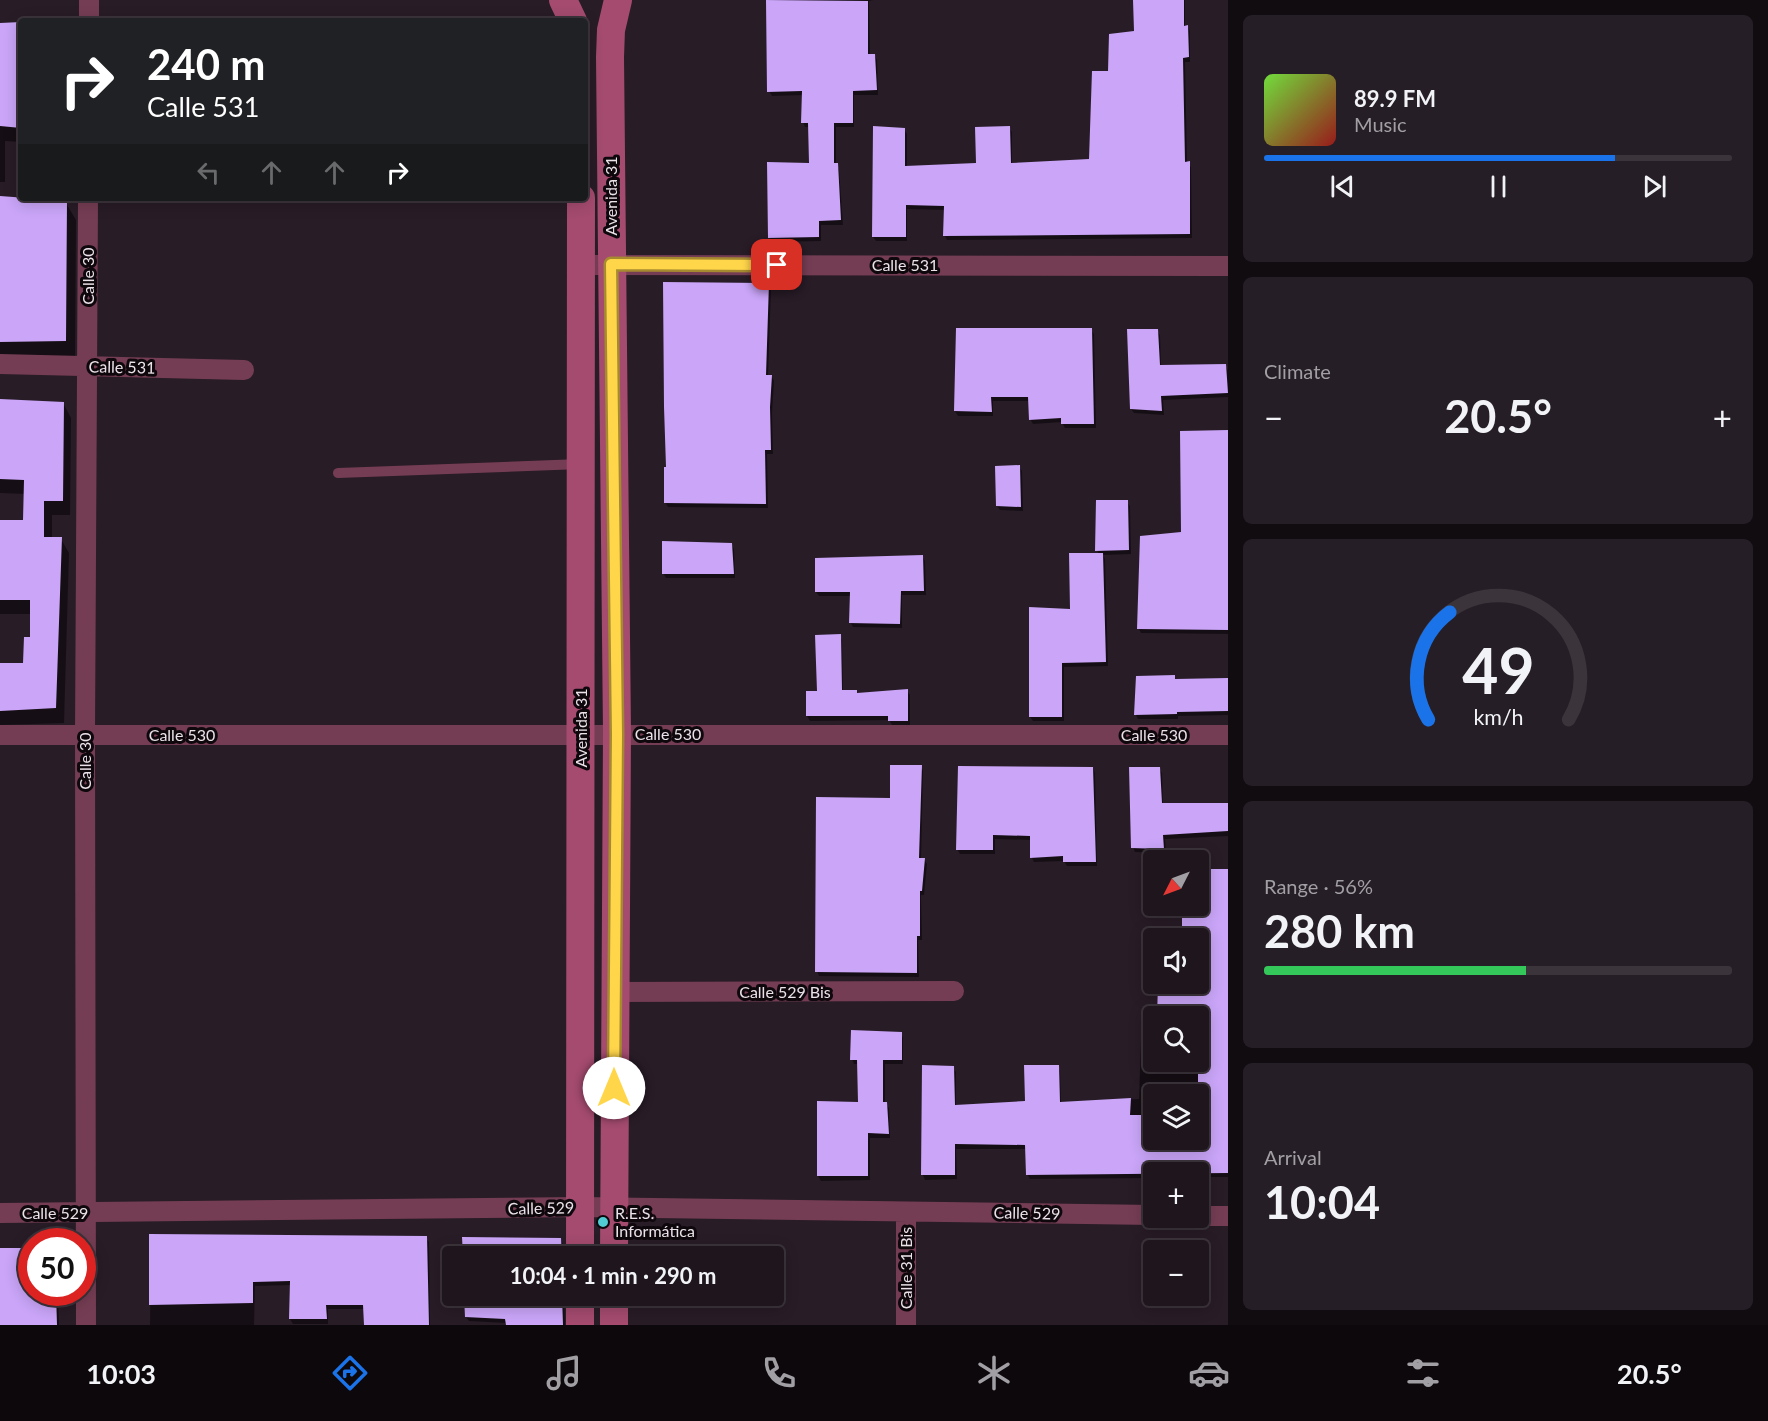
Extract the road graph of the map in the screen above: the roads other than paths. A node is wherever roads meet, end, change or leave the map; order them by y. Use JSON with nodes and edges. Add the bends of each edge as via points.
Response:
{"nodes":[{"id":1,"x":89,"y":0,"type":"edge"},
{"id":2,"x":618,"y":0,"type":"edge"},
{"id":3,"x":89,"y":18,"type":"edge"},
{"id":4,"x":88,"y":201,"type":"edge"},
{"id":5,"x":581,"y":201,"type":"edge"},
{"id":6,"x":611,"y":264,"type":"junction"},
{"id":7,"x":582,"y":265,"type":"junction"},
{"id":8,"x":1228,"y":266,"type":"edge"},
{"id":9,"x":0,"y":364,"type":"edge"},
{"id":10,"x":87,"y":366,"type":"junction"},
{"id":11,"x":244,"y":370,"type":"dead end"},
{"id":12,"x":581,"y":464,"type":"junction"},
{"id":13,"x":338,"y":473,"type":"dead end"},
{"id":14,"x":581,"y":733,"type":"junction"},
{"id":15,"x":617,"y":734,"type":"junction"},
{"id":16,"x":0,"y":735,"type":"edge"},
{"id":17,"x":85,"y":735,"type":"junction"},
{"id":18,"x":1228,"y":735,"type":"edge"},
{"id":19,"x":954,"y":991,"type":"dead end"},
{"id":20,"x":615,"y":993,"type":"junction"},
{"id":21,"x":580,"y":1207,"type":"junction"},
{"id":22,"x":614,"y":1208,"type":"junction"},
{"id":23,"x":906,"y":1212,"type":"junction"},
{"id":24,"x":0,"y":1213,"type":"edge"},
{"id":25,"x":86,"y":1213,"type":"junction"},
{"id":26,"x":1143,"y":1215,"type":"edge"},
{"id":27,"x":1209,"y":1216,"type":"edge"},
{"id":28,"x":1228,"y":1216,"type":"edge"},
{"id":29,"x":580,"y":1246,"type":"edge"},
{"id":30,"x":614,"y":1246,"type":"edge"},
{"id":31,"x":580,"y":1306,"type":"edge"},
{"id":32,"x":614,"y":1306,"type":"edge"},
{"id":33,"x":86,"y":1325,"type":"edge"},
{"id":34,"x":580,"y":1325,"type":"edge"},
{"id":35,"x":614,"y":1325,"type":"edge"},
{"id":36,"x":906,"y":1325,"type":"edge"}],
"edges":[{"from":1,"to":3,"type":"street"},
{"from":2,"to":6,"type":"main road","name":"Avenida 31","via":[[610,57]]},
{"from":4,"to":10,"type":"street","name":"Calle 30"},
{"from":5,"to":7,"type":"main road","name":"Avenida 31"},
{"from":6,"to":7,"type":"street","name":"Calle 531"},
{"from":6,"to":8,"type":"street","name":"Calle 531"},
{"from":6,"to":15,"type":"main road","name":"Avenida 31"},
{"from":7,"to":12,"type":"main road","name":"Avenida 31"},
{"from":9,"to":10,"type":"street","name":"Calle 531"},
{"from":10,"to":11,"type":"street","name":"Calle 531"},
{"from":10,"to":17,"type":"street","name":"Calle 30"},
{"from":12,"to":13,"type":"lane"},
{"from":12,"to":14,"type":"main road","name":"Avenida 31"},
{"from":14,"to":15,"type":"street","name":"Calle 530"},
{"from":14,"to":17,"type":"street","name":"Calle 530"},
{"from":14,"to":21,"type":"main road","name":"Avenida 31"},
{"from":15,"to":18,"type":"street","name":"Calle 530"},
{"from":15,"to":20,"type":"main road","name":"Avenida 31"},
{"from":16,"to":17,"type":"street","name":"Calle 530"},
{"from":17,"to":25,"type":"street","name":"Calle 30"},
{"from":19,"to":20,"type":"street","name":"Calle 529 Bis"},
{"from":20,"to":22,"type":"main road","name":"Avenida 31"},
{"from":21,"to":22,"type":"street","name":"Calle 529"},
{"from":21,"to":25,"type":"street","name":"Calle 529"},
{"from":21,"to":29,"type":"main road","name":"Avenida 31"},
{"from":22,"to":23,"type":"street","name":"Calle 529"},
{"from":22,"to":30,"type":"main road","name":"Avenida 31"},
{"from":23,"to":26,"type":"street","name":"Calle 529"},
{"from":23,"to":36,"type":"street","name":"Calle 31 Bis"},
{"from":24,"to":25,"type":"street","name":"Calle 529"},
{"from":25,"to":33,"type":"street","name":"Calle 30"},
{"from":27,"to":28,"type":"street"},
{"from":31,"to":34,"type":"main road"},
{"from":32,"to":35,"type":"main road"}]}
